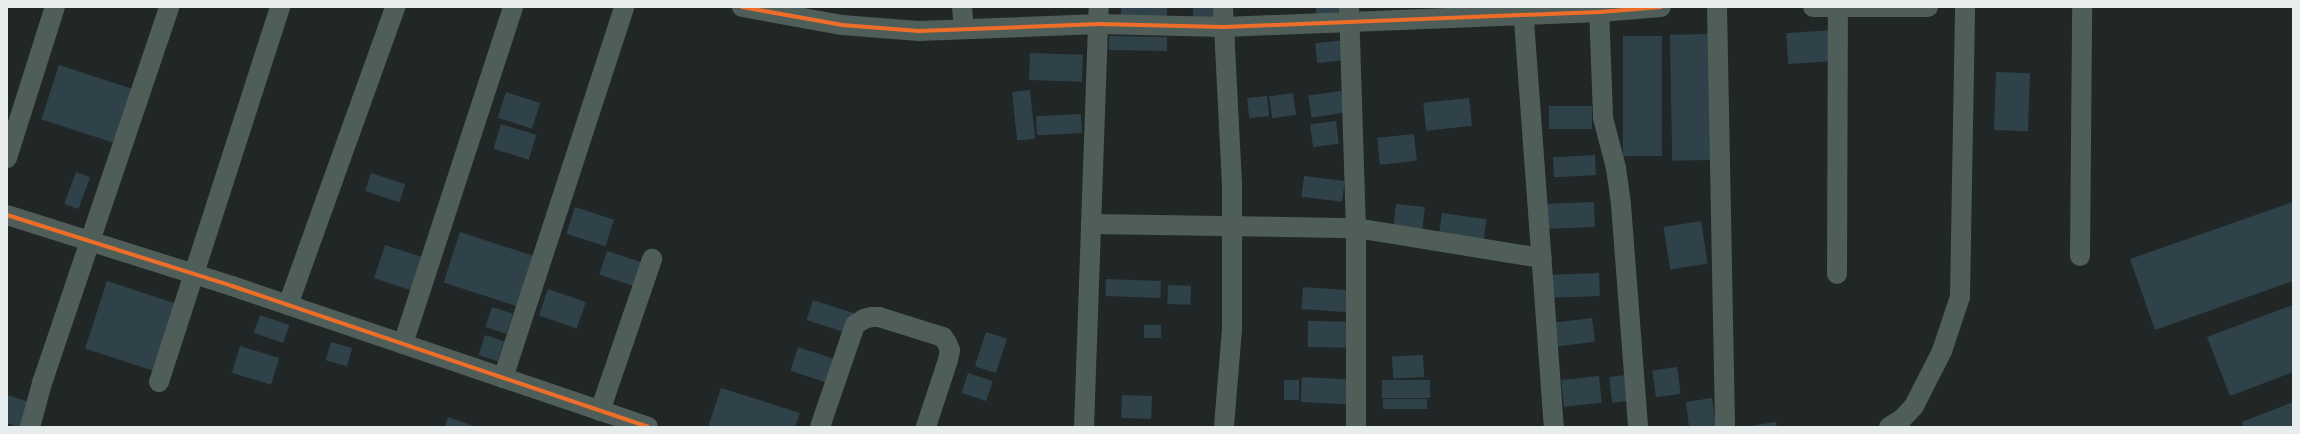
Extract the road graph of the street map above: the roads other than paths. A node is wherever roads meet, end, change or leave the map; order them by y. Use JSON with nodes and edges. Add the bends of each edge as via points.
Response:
{"nodes":[{"id":1,"x":55,"y":7,"type":"edge"},
{"id":2,"x":170,"y":7,"type":"edge"},
{"id":3,"x":280,"y":7,"type":"edge"},
{"id":4,"x":395,"y":7,"type":"edge"},
{"id":5,"x":513,"y":7,"type":"edge"},
{"id":6,"x":624,"y":7,"type":"edge"},
{"id":7,"x":742,"y":7,"type":"edge"},
{"id":8,"x":962,"y":7,"type":"edge"},
{"id":9,"x":1224,"y":7,"type":"edge"},
{"id":10,"x":1661,"y":7,"type":"edge"},
{"id":11,"x":1716,"y":7,"type":"edge"},
{"id":12,"x":1813,"y":7,"type":"edge"},
{"id":13,"x":1928,"y":7,"type":"edge"},
{"id":14,"x":1965,"y":7,"type":"edge"},
{"id":15,"x":2082,"y":7,"type":"edge"},
{"id":16,"x":1838,"y":8,"type":"edge"},
{"id":17,"x":1600,"y":9,"type":"edge"},
{"id":18,"x":1523,"y":10,"type":"edge"},
{"id":19,"x":1349,"y":14,"type":"edge"},
{"id":20,"x":1099,"y":15,"type":"edge"},
{"id":21,"x":841,"y":16,"type":"edge"},
{"id":22,"x":1224,"y":27,"type":"junction"},
{"id":23,"x":964,"y":29,"type":"junction"},
{"id":24,"x":7,"y":158,"type":"edge"},
{"id":25,"x":7,"y":215,"type":"edge"},
{"id":26,"x":1091,"y":224,"type":"junction"},
{"id":27,"x":1232,"y":227,"type":"junction"},
{"id":28,"x":1356,"y":228,"type":"junction"},
{"id":29,"x":90,"y":241,"type":"junction"},
{"id":30,"x":2080,"y":256,"type":"dead end"},
{"id":31,"x":1542,"y":258,"type":"junction"},
{"id":32,"x":652,"y":259,"type":"dead end"},
{"id":33,"x":193,"y":274,"type":"junction"},
{"id":34,"x":1837,"y":274,"type":"dead end"},
{"id":35,"x":288,"y":305,"type":"junction"},
{"id":36,"x":403,"y":344,"type":"junction"},
{"id":37,"x":503,"y":378,"type":"junction"},
{"id":38,"x":159,"y":382,"type":"dead end"},
{"id":39,"x":600,"y":411,"type":"junction"},
{"id":40,"x":30,"y":427,"type":"edge"},
{"id":41,"x":648,"y":427,"type":"edge"},
{"id":42,"x":820,"y":427,"type":"edge"},
{"id":43,"x":926,"y":427,"type":"edge"},
{"id":44,"x":1084,"y":427,"type":"edge"},
{"id":45,"x":1224,"y":427,"type":"edge"},
{"id":46,"x":1356,"y":427,"type":"edge"},
{"id":47,"x":1554,"y":427,"type":"edge"},
{"id":48,"x":1638,"y":427,"type":"edge"},
{"id":49,"x":1725,"y":427,"type":"edge"},
{"id":50,"x":1889,"y":427,"type":"edge"}],
"edges":[{"from":1,"to":24,"type":"street"},
{"from":2,"to":29,"type":"street"},
{"from":3,"to":33,"type":"street"},
{"from":4,"to":35,"type":"street"},
{"from":5,"to":36,"type":"street"},
{"from":6,"to":37,"type":"street"},
{"from":7,"to":21,"type":"street"},
{"from":8,"to":23,"type":"street"},
{"from":9,"to":22,"type":"street"},
{"from":10,"to":17,"type":"street"},
{"from":11,"to":49,"type":"street"},
{"from":12,"to":16,"type":"street"},
{"from":13,"to":16,"type":"street"},
{"from":14,"to":50,"type":"street","via":[[1960,297],[1942,351],[1914,406],[1902,419]]},
{"from":15,"to":30,"type":"street"},
{"from":16,"to":34,"type":"street"},
{"from":17,"to":18,"type":"street"},
{"from":17,"to":48,"type":"street","via":[[1603,118],[1616,168],[1620,197]]},
{"from":18,"to":19,"type":"street"},
{"from":18,"to":31,"type":"street"},
{"from":19,"to":22,"type":"street"},
{"from":19,"to":28,"type":"street"},
{"from":20,"to":22,"type":"street"},
{"from":20,"to":23,"type":"street"},
{"from":20,"to":26,"type":"street"},
{"from":21,"to":23,"type":"street","via":[[919,31]]},
{"from":22,"to":27,"type":"street"},
{"from":25,"to":29,"type":"street"},
{"from":26,"to":27,"type":"street"},
{"from":26,"to":44,"type":"street"},
{"from":27,"to":28,"type":"street"},
{"from":27,"to":45,"type":"street","via":[[1232,329]]},
{"from":28,"to":31,"type":"street"},
{"from":28,"to":46,"type":"street"},
{"from":29,"to":33,"type":"street"},
{"from":29,"to":40,"type":"street","via":[[42,383]]},
{"from":31,"to":47,"type":"street"},
{"from":32,"to":39,"type":"street"},
{"from":33,"to":35,"type":"street"},
{"from":33,"to":38,"type":"street"},
{"from":35,"to":36,"type":"street"},
{"from":36,"to":37,"type":"street"},
{"from":37,"to":39,"type":"street"},
{"from":39,"to":41,"type":"street"},
{"from":42,"to":43,"type":"street","via":[[855,325],[864,319],[879,317],[942,337],[947,342],[950,350],[948,360]]}]}
